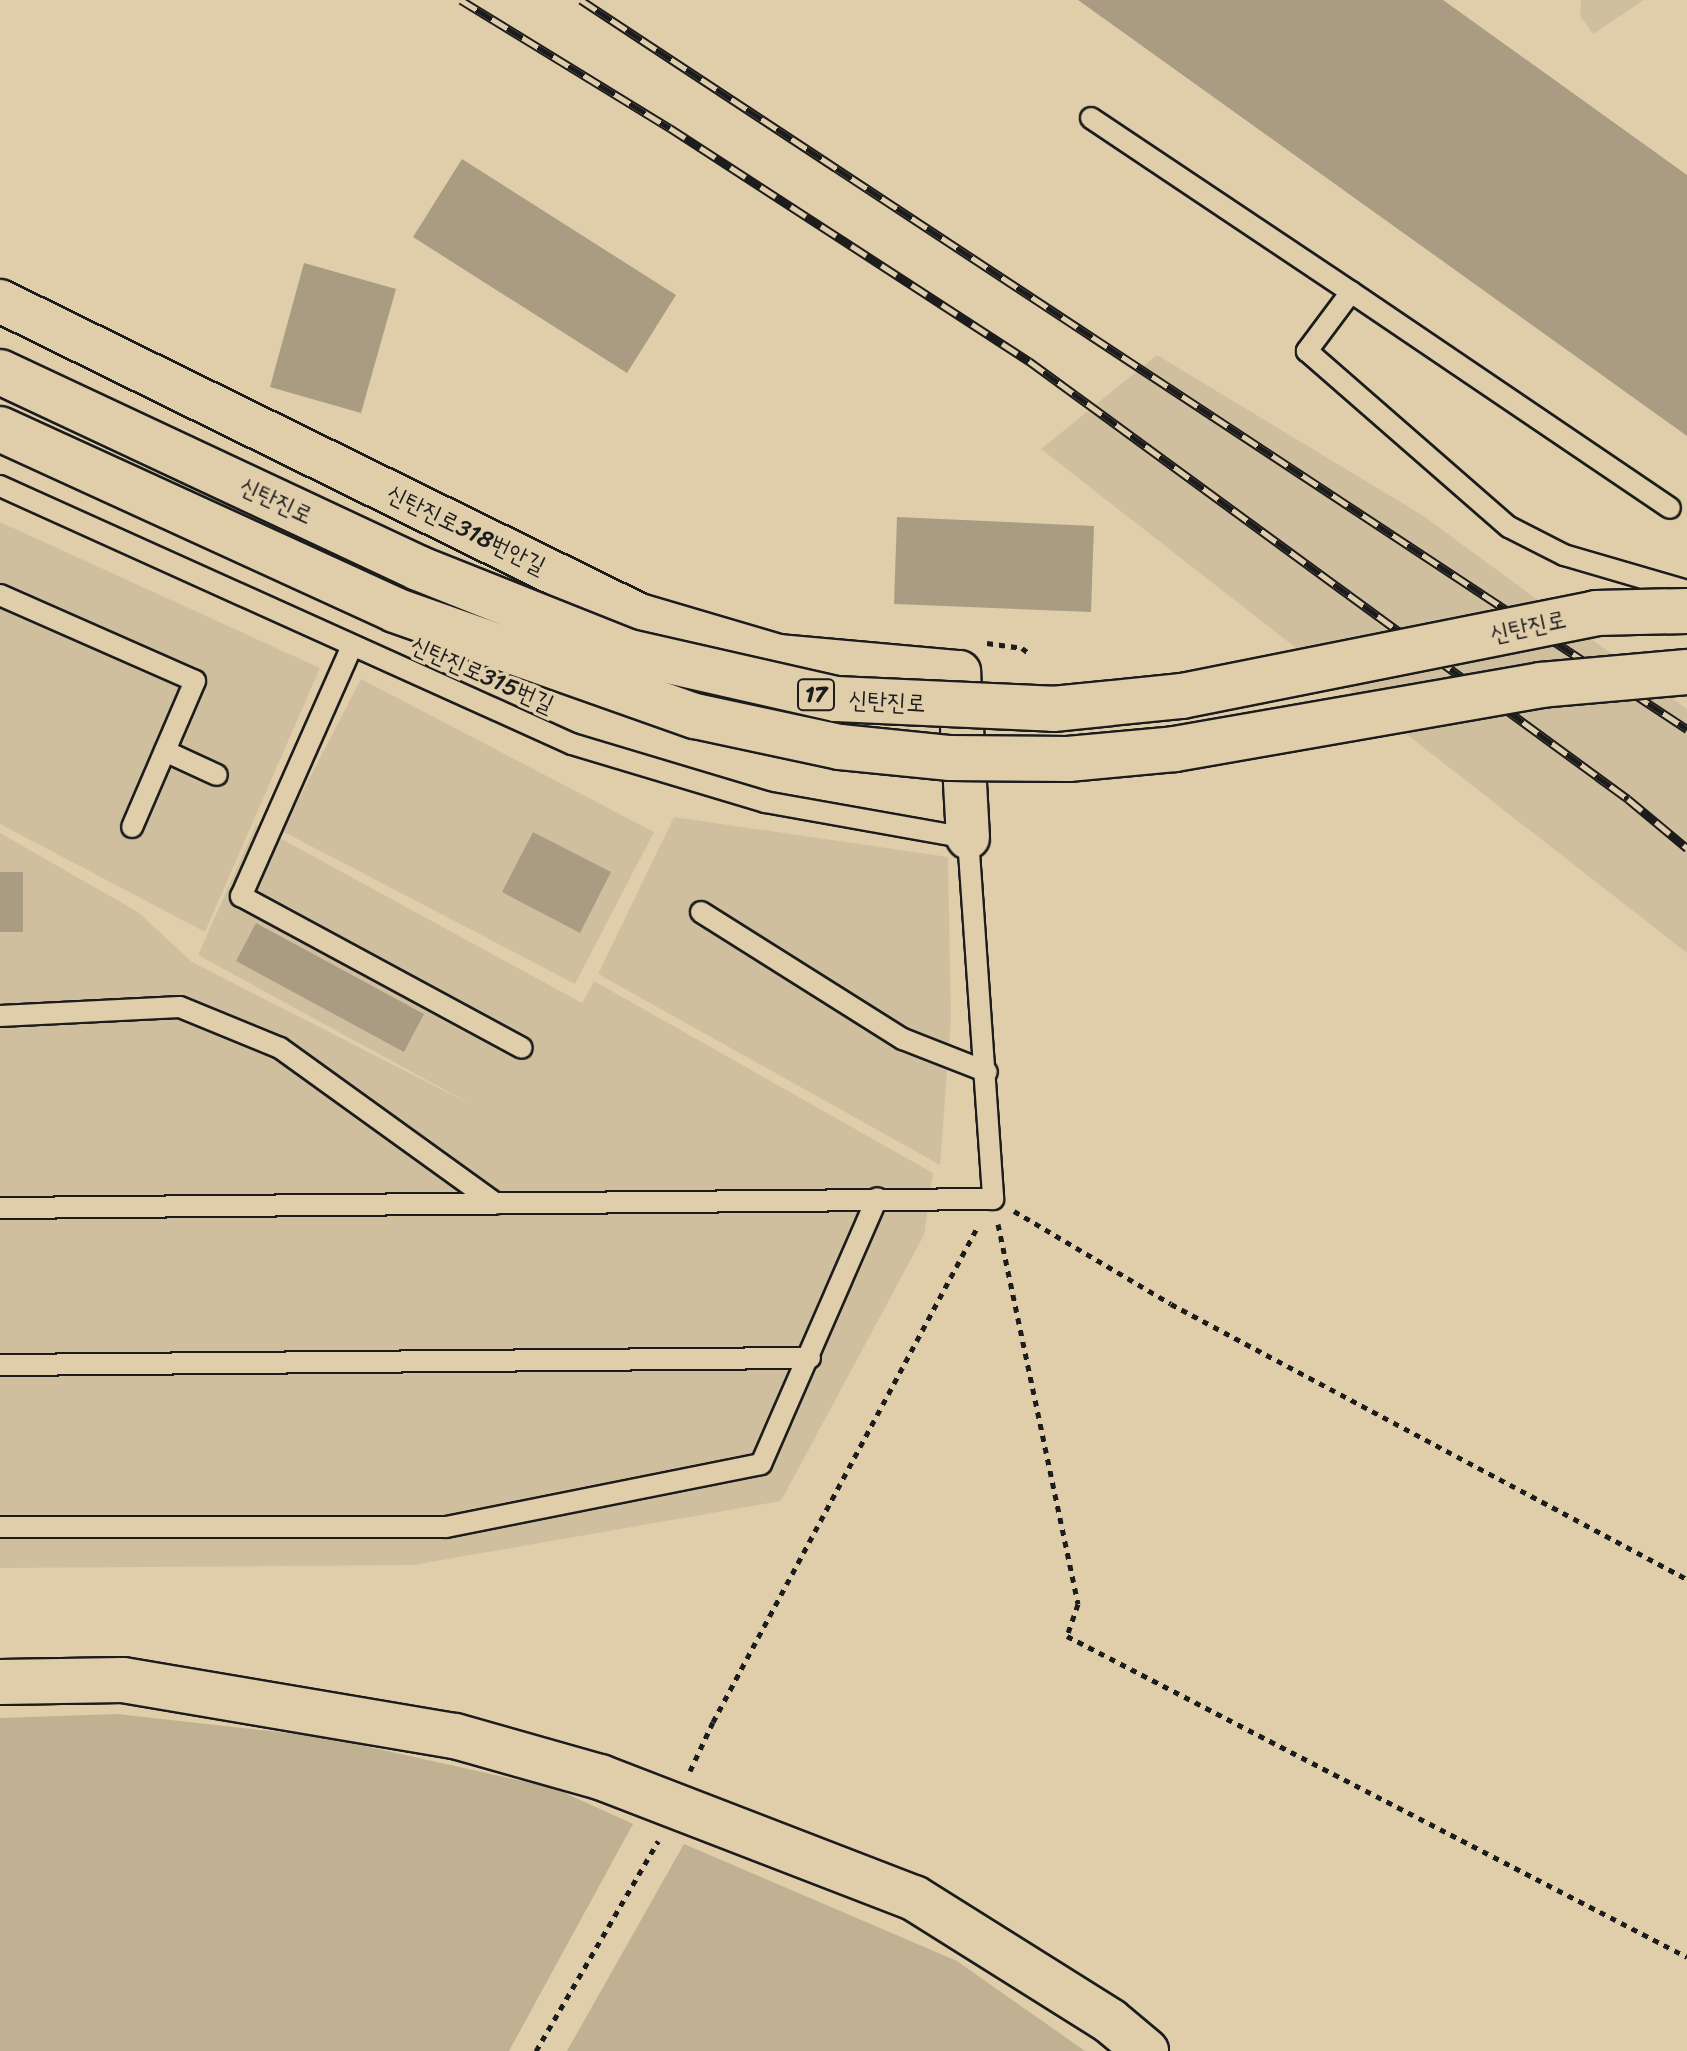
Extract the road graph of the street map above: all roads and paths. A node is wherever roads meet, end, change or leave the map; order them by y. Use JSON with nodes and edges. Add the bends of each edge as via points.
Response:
{"nodes":[{"id":1,"x":1091,"y":118,"type":"dead end"},
{"id":2,"x":1351,"y":292,"type":"junction"},
{"id":3,"x":0,"y":301,"type":"edge"},
{"id":4,"x":0,"y":372,"type":"edge"},
{"id":5,"x":0,"y":429,"type":"edge"},
{"id":6,"x":0,"y":486,"type":"edge"},
{"id":7,"x":1670,"y":508,"type":"dead end"},
{"id":8,"x":1687,"y":591,"type":"edge"},
{"id":9,"x":0,"y":595,"type":"edge"},
{"id":10,"x":1687,"y":611,"type":"edge"},
{"id":11,"x":352,"y":646,"type":"junction"},
{"id":12,"x":1687,"y":672,"type":"edge"},
{"id":13,"x":165,"y":751,"type":"junction"},
{"id":14,"x":217,"y":775,"type":"dead end"},
{"id":15,"x":132,"y":827,"type":"dead end"},
{"id":16,"x":968,"y":838,"type":"junction"},
{"id":17,"x":701,"y":912,"type":"dead end"},
{"id":18,"x":0,"y":1016,"type":"edge"},
{"id":19,"x":522,"y":1048,"type":"dead end"},
{"id":20,"x":987,"y":1072,"type":"junction"},
{"id":21,"x":877,"y":1198,"type":"junction"},
{"id":22,"x":993,"y":1199,"type":"junction"},
{"id":23,"x":496,"y":1204,"type":"junction"},
{"id":24,"x":0,"y":1208,"type":"edge"},
{"id":25,"x":810,"y":1358,"type":"junction"},
{"id":26,"x":0,"y":1365,"type":"edge"},
{"id":27,"x":0,"y":1527,"type":"edge"},
{"id":28,"x":1687,"y":1579,"type":"edge"},
{"id":29,"x":0,"y":1682,"type":"edge"},
{"id":30,"x":686,"y":1780,"type":"dead end"},
{"id":31,"x":660,"y":1837,"type":"dead end"},
{"id":32,"x":1687,"y":1957,"type":"edge"},
{"id":33,"x":536,"y":2051,"type":"edge"},
{"id":34,"x":1146,"y":2051,"type":"edge"}],
"edges":[{"from":1,"to":2,"type":"lane"},
{"from":2,"to":7,"type":"lane"},
{"from":2,"to":8,"type":"lane","via":[[1307,351],[1509,527],[1564,555]]},
{"from":3,"to":16,"type":"street","name":"신탄진로318번안길","via":[[639,615],[778,656],[959,672]]},
{"from":4,"to":10,"type":"main road","name":"신탄진로","number":"17","bridge":true,"via":[[418,568],[629,652],[836,699],[1053,709],[1182,696],[1596,613]]},
{"from":5,"to":12,"type":"main road","name":"신탄진로","number":"17","bridge":true,"via":[[395,610],[695,716],[840,747],[950,758],[1068,759],[1175,749],[1541,685]]},
{"from":6,"to":11,"type":"lane","name":"신탄진로315번길"},
{"from":9,"to":13,"type":"lane","via":[[195,681]]},
{"from":11,"to":16,"type":"lane","name":"신탄진로315번길","via":[[572,744],[765,802]]},
{"from":11,"to":19,"type":"lane","via":[[241,896]]},
{"from":13,"to":14,"type":"lane"},
{"from":13,"to":15,"type":"lane"},
{"from":16,"to":20,"type":"lane"},
{"from":17,"to":20,"type":"lane","via":[[903,1039]]},
{"from":18,"to":23,"type":"lane","via":[[180,1007],[280,1048]]},
{"from":20,"to":22,"type":"lane"},
{"from":21,"to":22,"type":"lane"},
{"from":21,"to":23,"type":"lane"},
{"from":21,"to":25,"type":"lane"},
{"from":22,"to":28,"type":"path","via":[[1171,1304]]},
{"from":22,"to":30,"type":"path"},
{"from":22,"to":32,"type":"path","via":[[1078,1604],[1067,1636]]},
{"from":23,"to":24,"type":"lane"},
{"from":25,"to":26,"type":"lane"},
{"from":25,"to":27,"type":"lane","via":[[761,1464],[446,1527]]},
{"from":29,"to":34,"type":"main road","via":[[123,1680],[455,1736],[600,1777],[914,1898],[1110,2021]]},
{"from":31,"to":33,"type":"path"}]}
